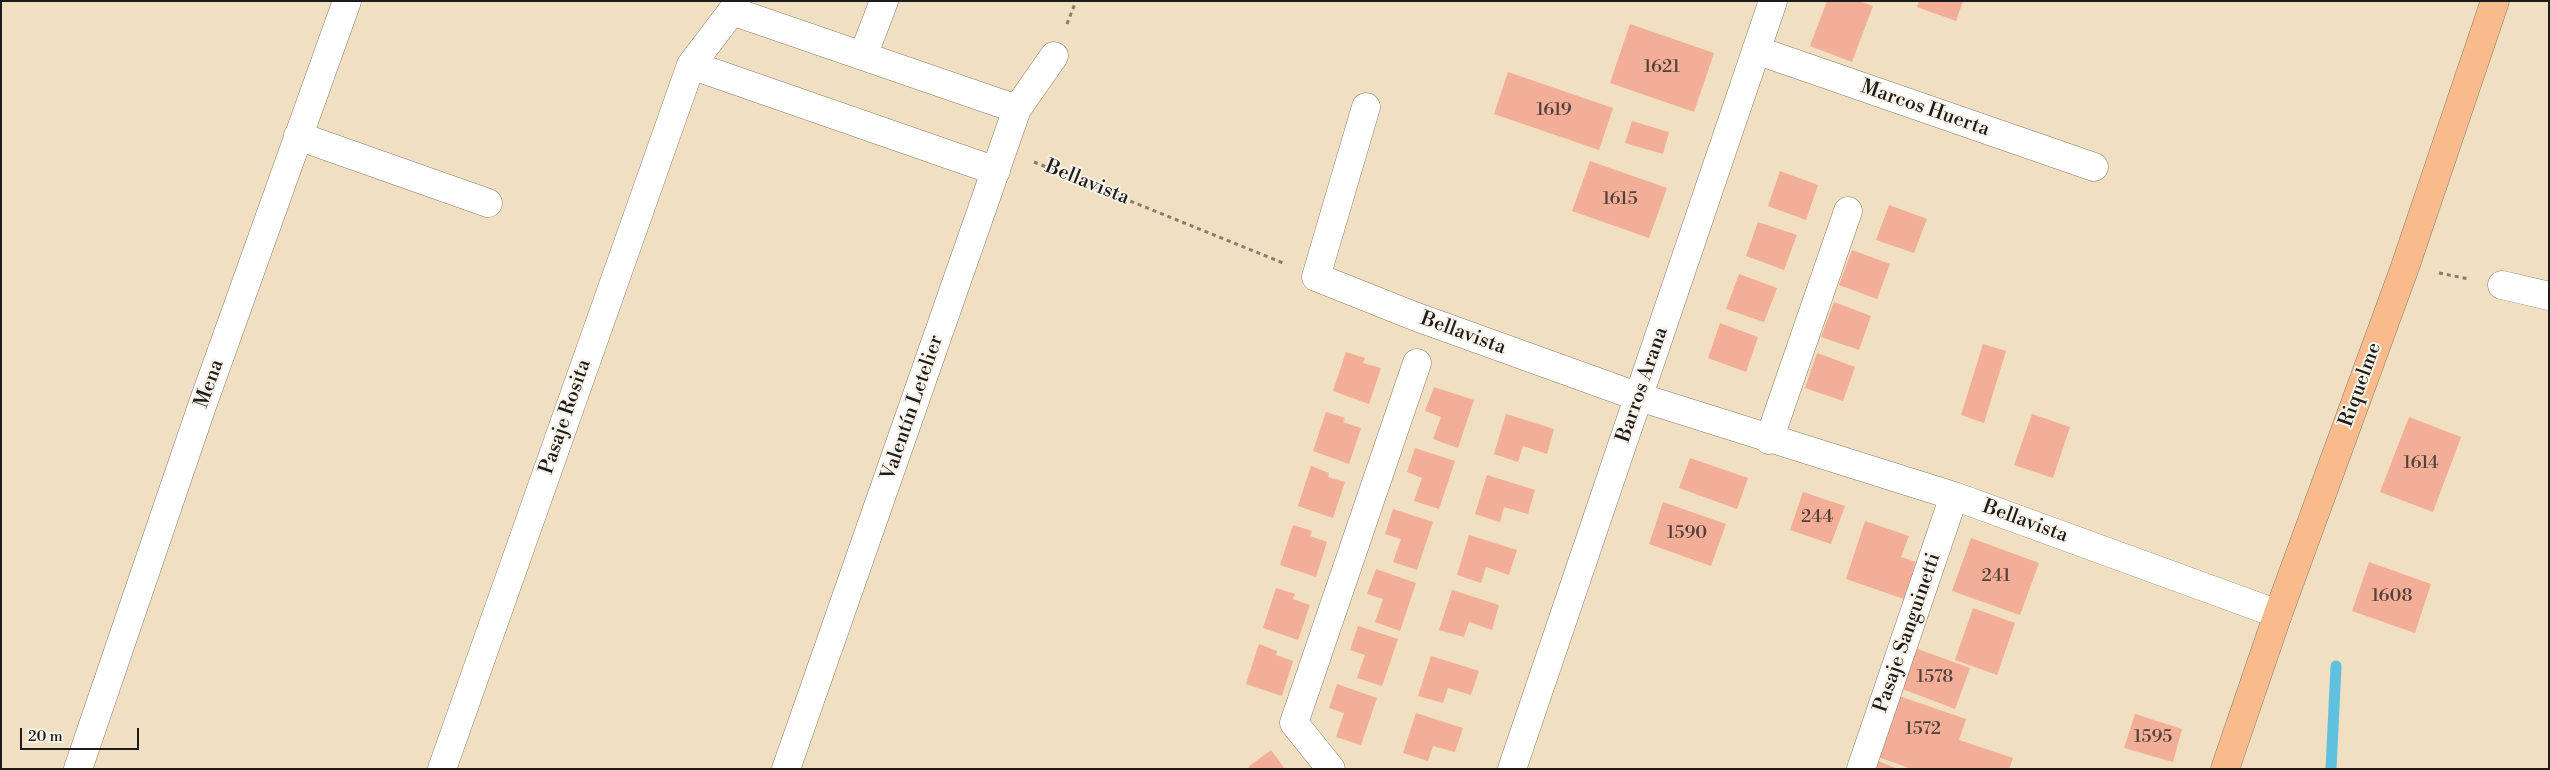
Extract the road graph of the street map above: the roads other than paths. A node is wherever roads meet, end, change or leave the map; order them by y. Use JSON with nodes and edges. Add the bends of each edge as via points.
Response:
{"nodes":[{"id":1,"x":347,"y":1,"type":"edge"},
{"id":2,"x":884,"y":1,"type":"edge"},
{"id":3,"x":1773,"y":1,"type":"edge"},
{"id":4,"x":2495,"y":1,"type":"edge"},
{"id":5,"x":734,"y":6,"type":"edge"},
{"id":6,"x":1756,"y":50,"type":"junction"},
{"id":7,"x":863,"y":56,"type":"junction"},
{"id":8,"x":1054,"y":56,"type":"dead end"},
{"id":9,"x":691,"y":65,"type":"junction"},
{"id":10,"x":1366,"y":107,"type":"dead end"},
{"id":11,"x":1017,"y":109,"type":"junction"},
{"id":12,"x":298,"y":136,"type":"junction"},
{"id":13,"x":2094,"y":167,"type":"dead end"},
{"id":14,"x":996,"y":171,"type":"junction"},
{"id":15,"x":488,"y":204,"type":"dead end"},
{"id":16,"x":1848,"y":211,"type":"dead end"},
{"id":17,"x":2502,"y":285,"type":"road end"},
{"id":18,"x":2549,"y":296,"type":"edge"},
{"id":19,"x":1417,"y":363,"type":"dead end"},
{"id":20,"x":1639,"y":397,"type":"junction"},
{"id":21,"x":1769,"y":440,"type":"junction"},
{"id":22,"x":1954,"y":496,"type":"junction"},
{"id":23,"x":2278,"y":614,"type":"junction"},
{"id":24,"x":78,"y":769,"type":"edge"},
{"id":25,"x":442,"y":769,"type":"edge"},
{"id":26,"x":786,"y":769,"type":"edge"},
{"id":27,"x":1330,"y":769,"type":"edge"},
{"id":28,"x":1512,"y":769,"type":"edge"},
{"id":29,"x":1861,"y":769,"type":"edge"},
{"id":30,"x":2225,"y":769,"type":"edge"}],
"edges":[{"from":1,"to":12,"type":"street","name":"Mena"},
{"from":2,"to":7,"type":"street"},
{"from":3,"to":6,"type":"street","name":"Barros Arana"},
{"from":4,"to":23,"type":"main road","name":"Riquelme","via":[[2405,267]]},
{"from":5,"to":7,"type":"street"},
{"from":5,"to":9,"type":"street"},
{"from":6,"to":13,"type":"street","name":"Marcos Huerta"},
{"from":6,"to":20,"type":"street","name":"Barros Arana"},
{"from":7,"to":11,"type":"street"},
{"from":8,"to":11,"type":"street","name":"Valentín Letelier"},
{"from":9,"to":14,"type":"street"},
{"from":9,"to":25,"type":"street","name":"Pasaje Rosita"},
{"from":10,"to":20,"type":"street","name":"Bellavista","via":[[1316,276],[1414,316]]},
{"from":11,"to":14,"type":"street","name":"Valentín Letelier"},
{"from":12,"to":15,"type":"street"},
{"from":12,"to":24,"type":"street","name":"Mena"},
{"from":14,"to":26,"type":"street","name":"Valentín Letelier"},
{"from":16,"to":21,"type":"street"},
{"from":17,"to":18,"type":"street"},
{"from":19,"to":27,"type":"street","via":[[1294,723]]},
{"from":20,"to":21,"type":"street","name":"Bellavista"},
{"from":20,"to":28,"type":"street","name":"Barros Arana"},
{"from":21,"to":22,"type":"street","name":"Bellavista"},
{"from":22,"to":23,"type":"street","name":"Bellavista"},
{"from":22,"to":29,"type":"street","name":"Pasaje Sanguinetti"},
{"from":23,"to":30,"type":"main road","name":"Riquelme"}]}
